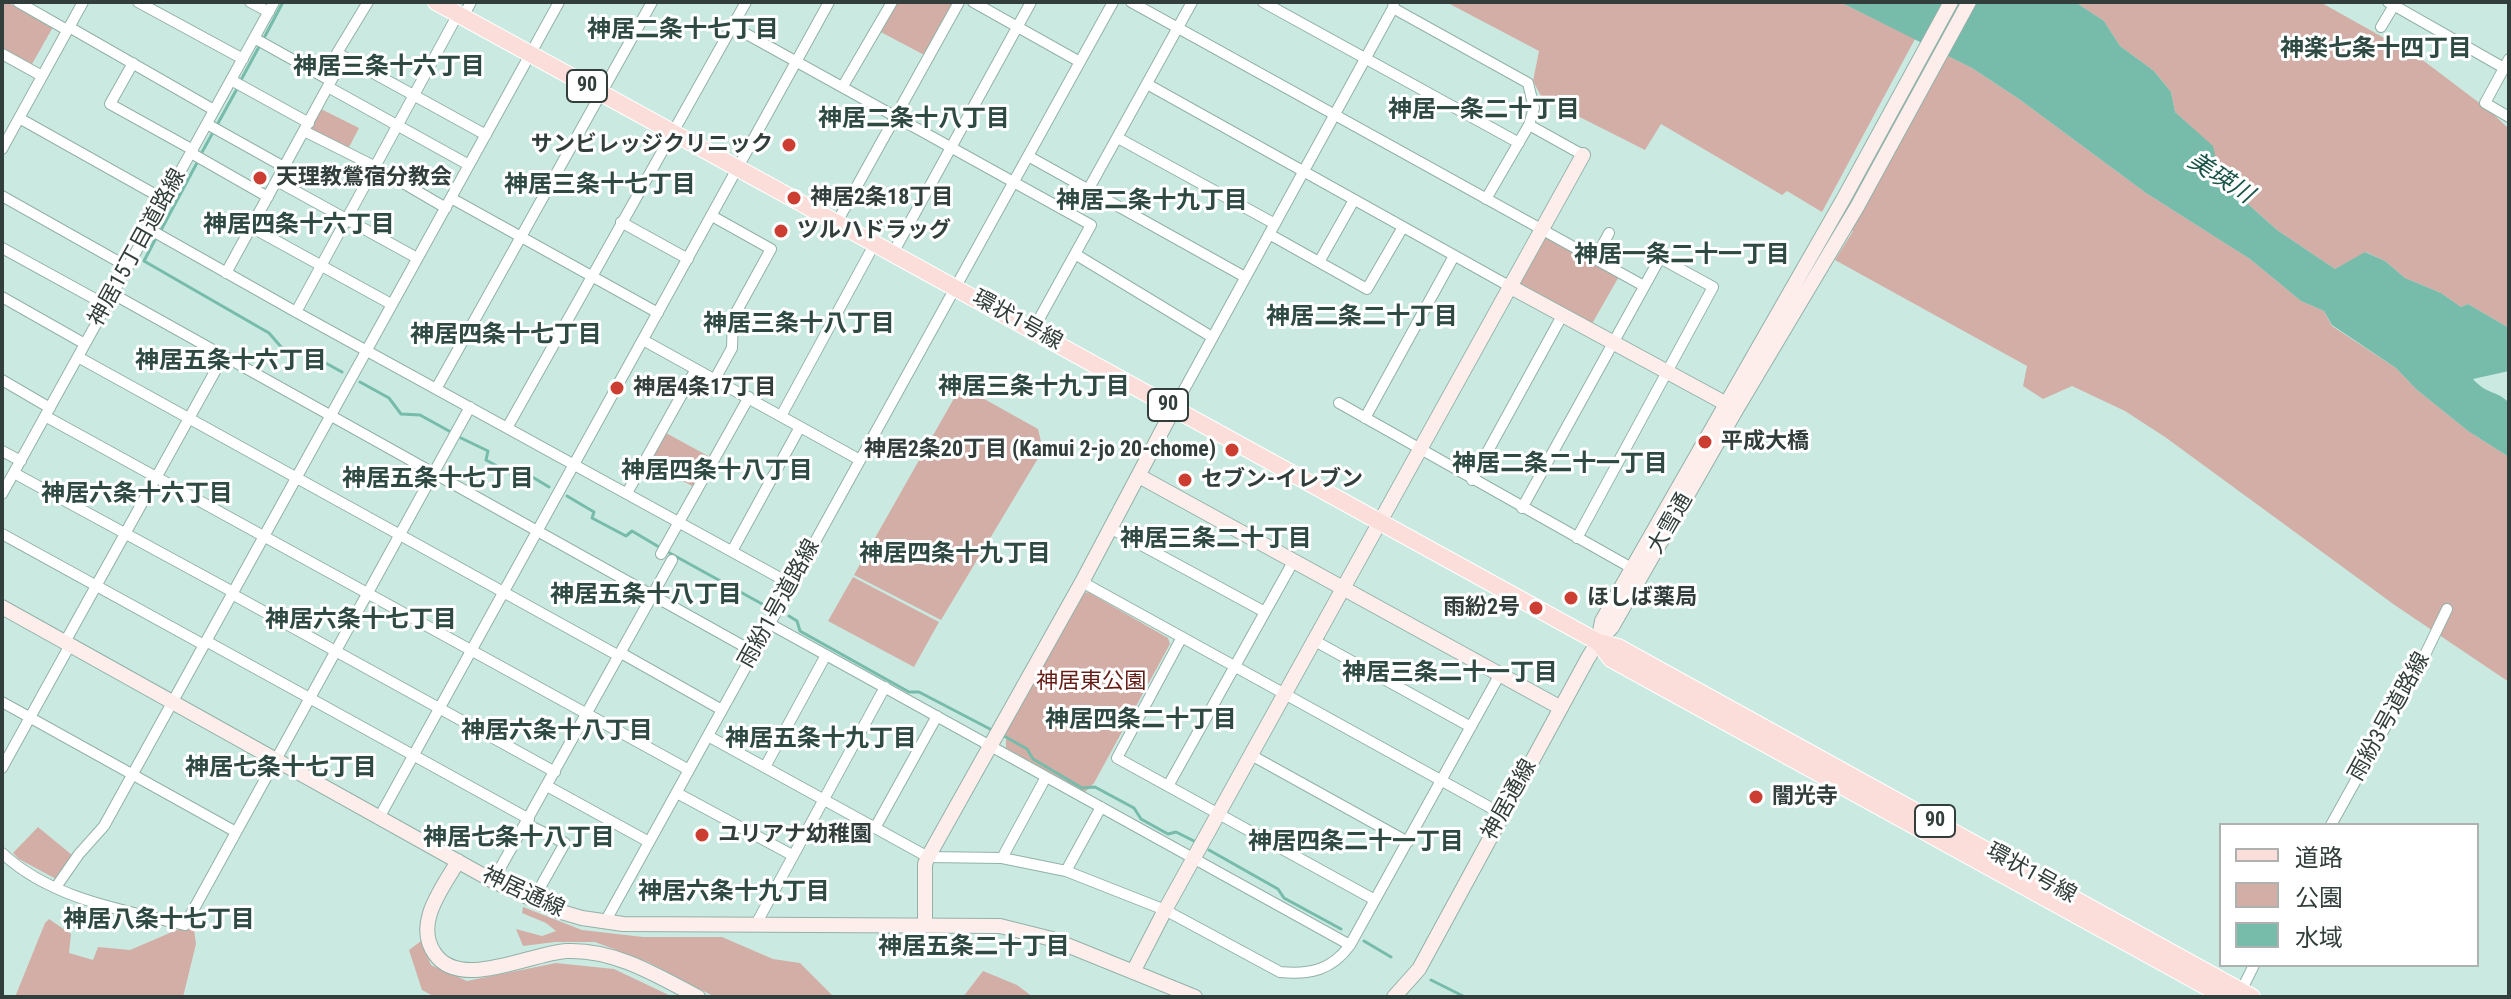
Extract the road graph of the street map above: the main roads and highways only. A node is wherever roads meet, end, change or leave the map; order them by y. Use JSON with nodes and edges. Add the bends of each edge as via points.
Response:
{"nodes":[{"id":1,"x":436,"y":2,"type":"edge"},
{"id":2,"x":464,"y":11,"type":"edge"},
{"id":3,"x":2239,"y":995,"type":"edge"}],
"edges":[{"from":1,"to":2,"type":"main road","name":"環状1号線","number":"90"},
{"from":2,"to":3,"type":"main road","name":"環状1号線","number":"90","via":[[601,94],[1598,642],[1618,647],[1742,714]]}]}
